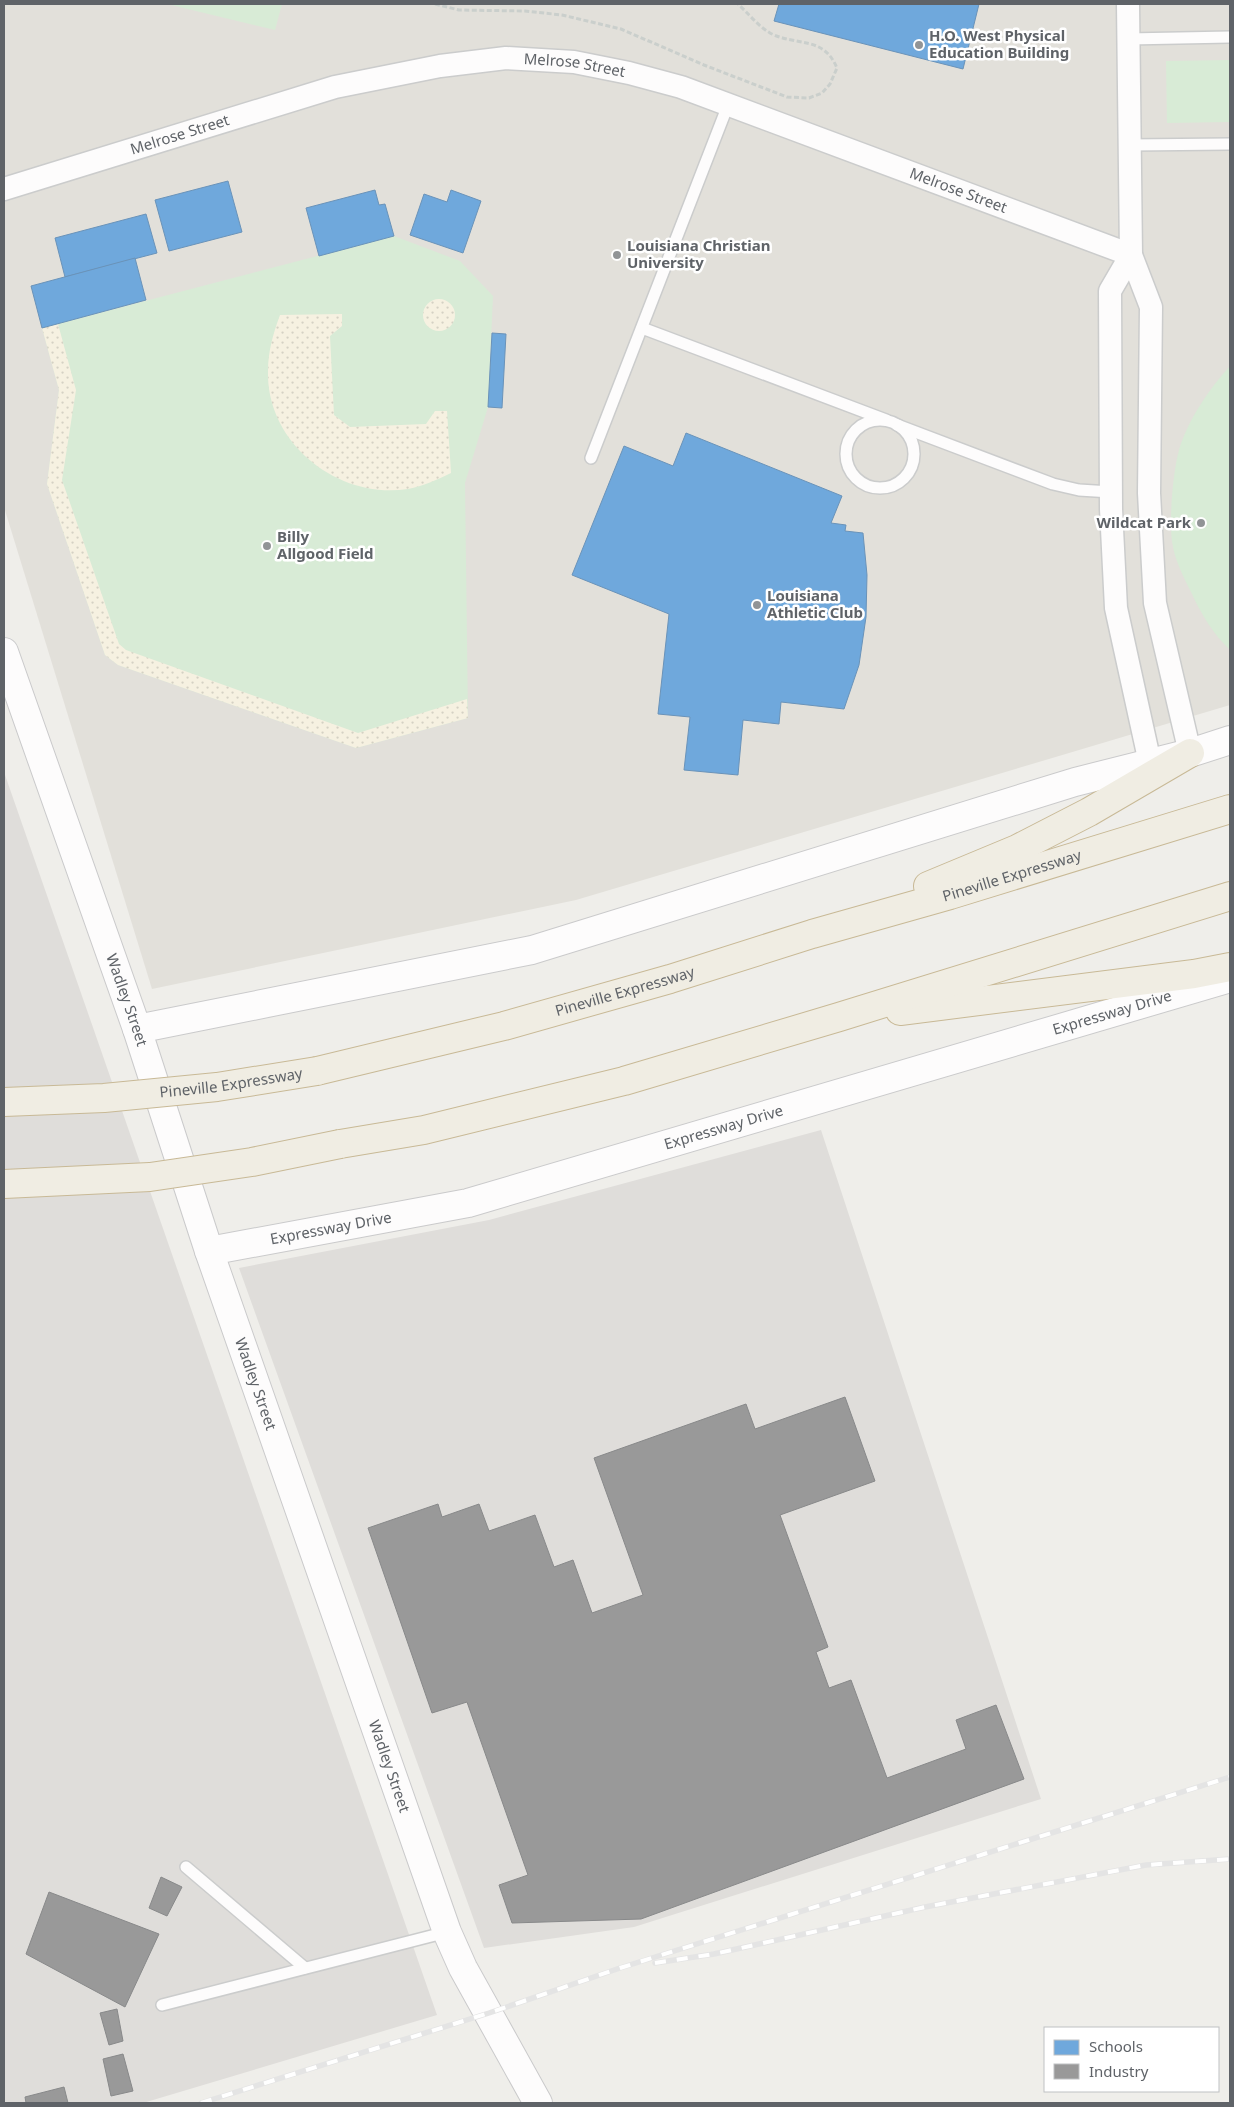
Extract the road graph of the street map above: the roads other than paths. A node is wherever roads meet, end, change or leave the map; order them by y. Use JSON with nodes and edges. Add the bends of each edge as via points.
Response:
{"nodes":[{"id":1,"x":1128,"y":4,"type":"edge"},
{"id":2,"x":1230,"y":37,"type":"edge"},
{"id":3,"x":1128,"y":39,"type":"junction"},
{"id":4,"x":728,"y":105,"type":"junction"},
{"id":5,"x":1230,"y":144,"type":"edge"},
{"id":6,"x":1130,"y":145,"type":"junction"},
{"id":7,"x":4,"y":189,"type":"edge"},
{"id":8,"x":1131,"y":256,"type":"junction"},
{"id":9,"x":642,"y":328,"type":"junction"},
{"id":10,"x":891,"y":423,"type":"junction"},
{"id":11,"x":591,"y":458,"type":"dead end"},
{"id":12,"x":1111,"y":492,"type":"junction"},
{"id":13,"x":1149,"y":493,"type":"junction"},
{"id":14,"x":4,"y":652,"type":"edge"},
{"id":15,"x":1230,"y":740,"type":"edge"},
{"id":16,"x":1190,"y":753,"type":"junction"},
{"id":17,"x":1150,"y":763,"type":"junction"},
{"id":18,"x":1230,"y":810,"type":"edge"},
{"id":19,"x":1230,"y":896,"type":"edge"},
{"id":20,"x":812,"y":934,"type":"junction"},
{"id":21,"x":1230,"y":967,"type":"edge"},
{"id":22,"x":1230,"y":978,"type":"edge"},
{"id":23,"x":839,"y":1017,"type":"junction"},
{"id":24,"x":137,"y":1029,"type":"junction"},
{"id":25,"x":4,"y":1102,"type":"edge"},
{"id":26,"x":4,"y":1184,"type":"edge"},
{"id":27,"x":210,"y":1251,"type":"junction"},
{"id":28,"x":186,"y":1867,"type":"dead end"},
{"id":29,"x":447,"y":1932,"type":"junction"},
{"id":30,"x":305,"y":1968,"type":"junction"},
{"id":31,"x":162,"y":2005,"type":"dead end"},
{"id":32,"x":538,"y":2103,"type":"edge"}],
"edges":[{"from":1,"to":3,"type":"street"},
{"from":2,"to":3,"type":"lane"},
{"from":3,"to":6,"type":"street"},
{"from":4,"to":7,"type":"street","name":"Melrose Street","via":[[681,87],[629,73],[574,62],[506,58],[440,66],[335,87]]},
{"from":4,"to":8,"type":"street","name":"Melrose Street"},
{"from":4,"to":9,"type":"lane"},
{"from":5,"to":6,"type":"lane"},
{"from":6,"to":8,"type":"street"},
{"from":8,"to":12,"type":"street","via":[[1110,291]]},
{"from":8,"to":13,"type":"street","via":[[1151,307]]},
{"from":9,"to":10,"type":"lane"},
{"from":9,"to":11,"type":"lane"},
{"from":10,"to":10,"type":"lane","via":[[870,422],[856,429],[849,438],[846,448],[849,469],[865,485],[888,488],[899,483],[913,464],[912,442],[906,432]]},
{"from":10,"to":12,"type":"lane","via":[[1052,484]]},
{"from":12,"to":13,"type":"street"},
{"from":12,"to":17,"type":"street","via":[[1116,608]]},
{"from":13,"to":16,"type":"street","via":[[1155,603]]},
{"from":14,"to":24,"type":"main road","name":"Wadley Street"},
{"from":15,"to":16,"type":"main road"},
{"from":16,"to":17,"type":"main road"},
{"from":16,"to":20,"type":"highway","via":[[1089,812],[1017,849]]},
{"from":17,"to":24,"type":"main road","via":[[1074,782],[532,950]]},
{"from":18,"to":20,"type":"highway","name":"Pineville Expressway","via":[[950,896]]},
{"from":19,"to":23,"type":"highway"},
{"from":20,"to":25,"type":"highway","name":"Pineville Expressway","bridge":true,"via":[[504,1026],[317,1070],[217,1087],[104,1098]]},
{"from":21,"to":23,"type":"highway"},
{"from":22,"to":27,"type":"main road","name":"Expressway Drive","via":[[468,1203]]},
{"from":23,"to":26,"type":"highway","bridge":true,"via":[[624,1081],[424,1130],[150,1177]]},
{"from":24,"to":27,"type":"main road","name":"Wadley Street"},
{"from":27,"to":29,"type":"main road","name":"Wadley Street"},
{"from":28,"to":30,"type":"lane"},
{"from":29,"to":30,"type":"lane"},
{"from":29,"to":32,"type":"main road","name":"Wadley Street","via":[[463,1968]]},
{"from":30,"to":31,"type":"lane"}]}
